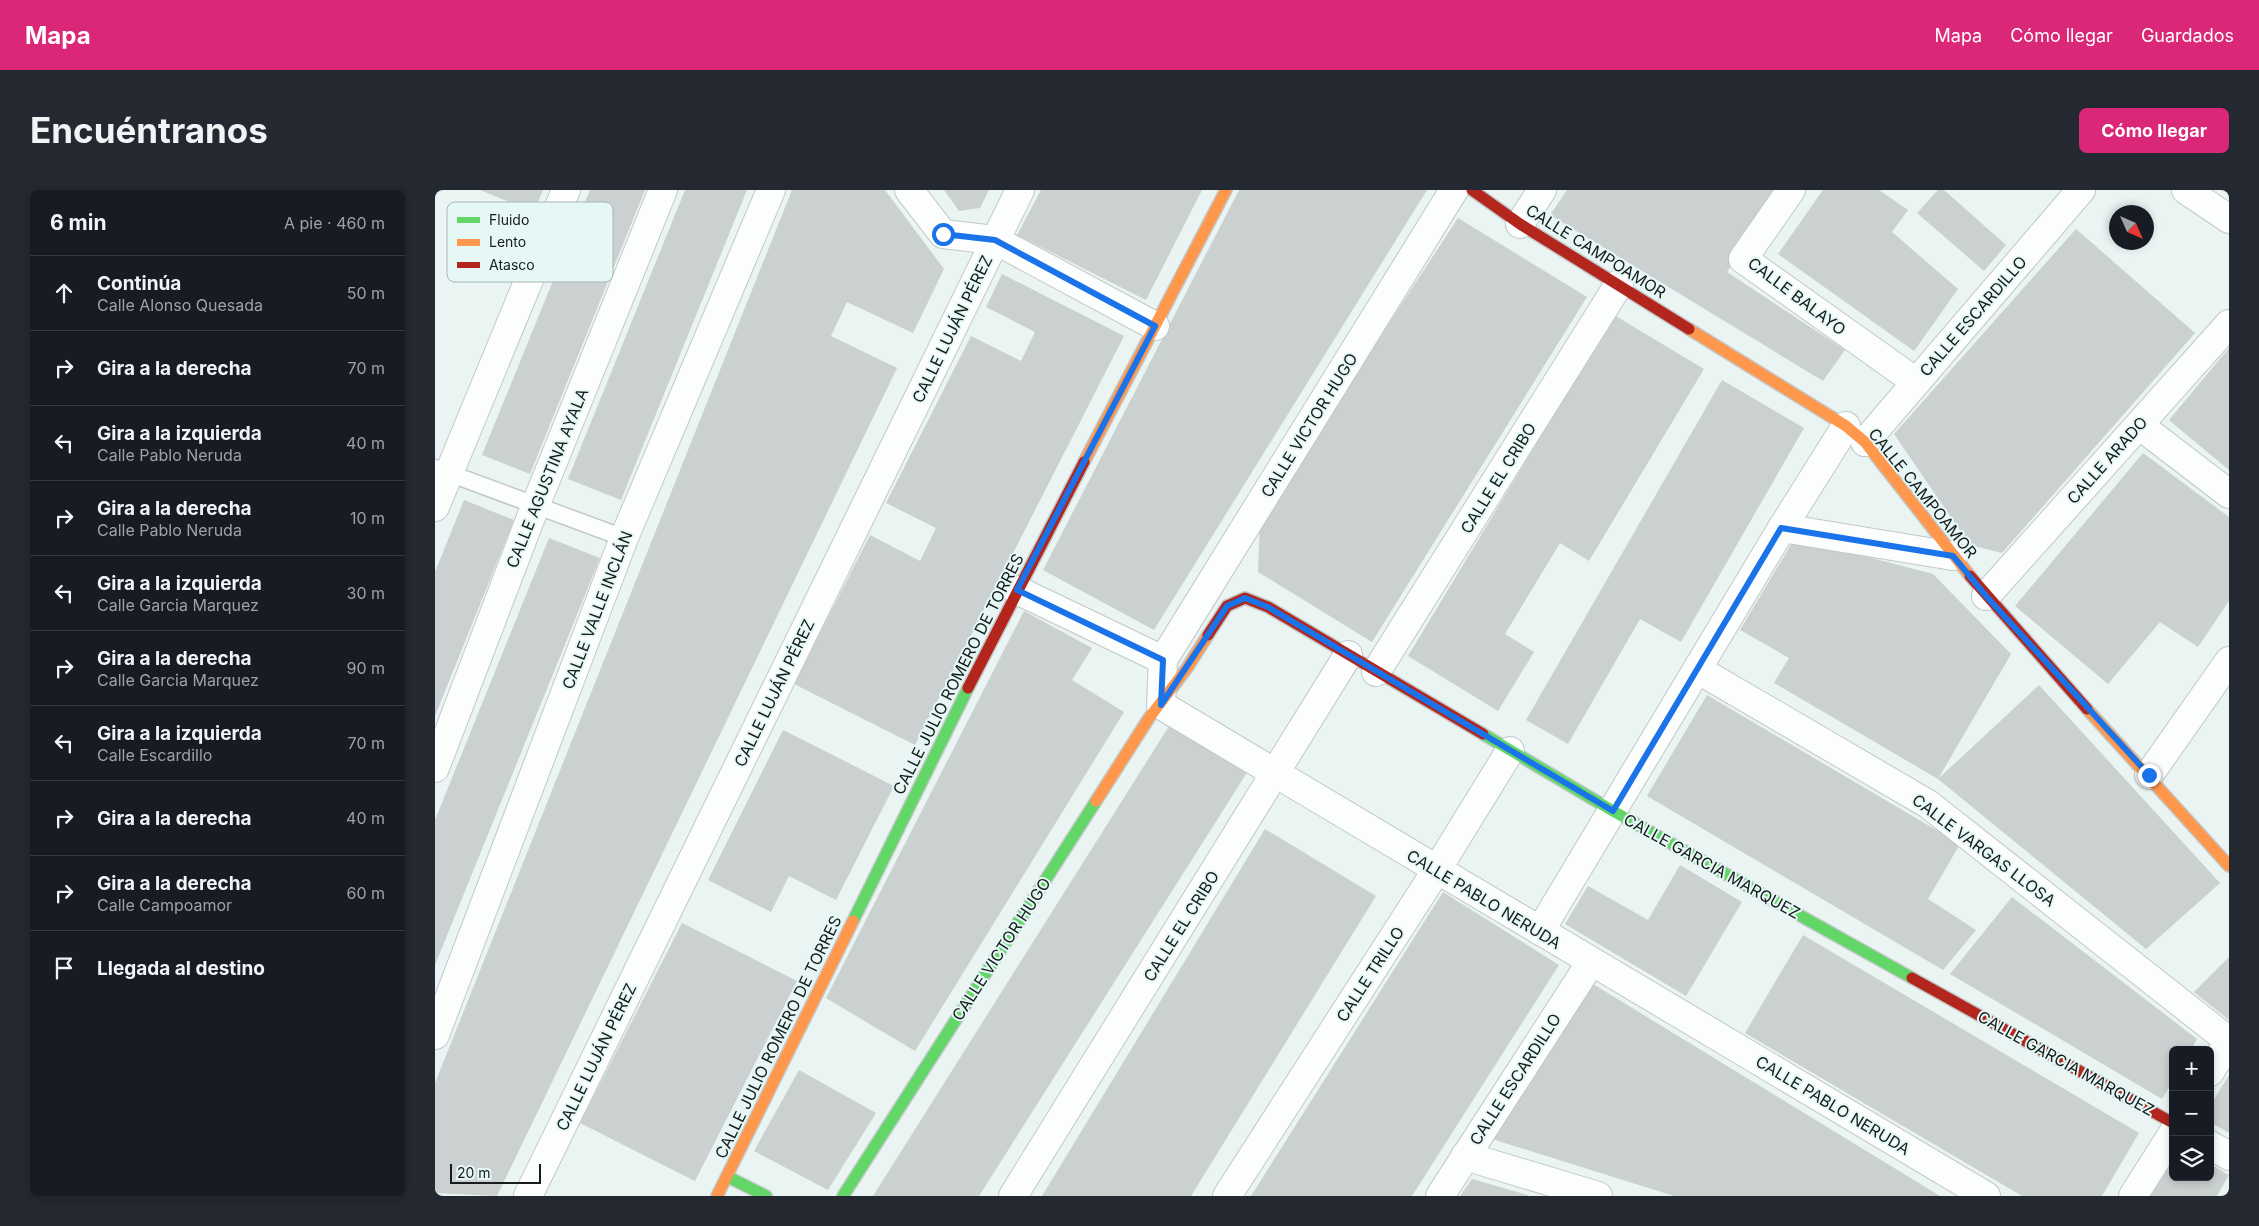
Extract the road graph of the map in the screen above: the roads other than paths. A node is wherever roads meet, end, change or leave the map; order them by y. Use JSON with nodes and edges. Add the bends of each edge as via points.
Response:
{"nodes":[{"id":1,"x":566,"y":190,"type":"edge"},
{"id":2,"x":663,"y":190,"type":"edge"},
{"id":3,"x":771,"y":190,"type":"edge"},
{"id":4,"x":909,"y":190,"type":"edge"},
{"id":5,"x":1020,"y":190,"type":"edge"},
{"id":6,"x":1226,"y":190,"type":"edge"},
{"id":7,"x":1455,"y":190,"type":"edge"},
{"id":8,"x":1472,"y":190,"type":"edge"},
{"id":9,"x":1542,"y":190,"type":"edge"},
{"id":10,"x":1791,"y":190,"type":"edge"},
{"id":11,"x":2081,"y":190,"type":"edge"},
{"id":12,"x":2185,"y":190,"type":"edge"},
{"id":13,"x":561,"y":202,"type":"edge"},
{"id":14,"x":2229,"y":219,"type":"edge"},
{"id":15,"x":1520,"y":224,"type":"junction"},
{"id":16,"x":995,"y":240,"type":"junction"},
{"id":17,"x":525,"y":282,"type":"edge"},
{"id":18,"x":1619,"y":284,"type":"junction"},
{"id":19,"x":2229,"y":324,"type":"edge"},
{"id":20,"x":1155,"y":326,"type":"junction"},
{"id":21,"x":1916,"y":382,"type":"junction"},
{"id":22,"x":2139,"y":424,"type":"junction"},
{"id":23,"x":1856,"y":434,"type":"junction"},
{"id":24,"x":442,"y":470,"type":"edge"},
{"id":25,"x":2229,"y":494,"type":"edge"},
{"id":26,"x":536,"y":504,"type":"junction"},
{"id":27,"x":435,"y":507,"type":"edge"},
{"id":28,"x":1781,"y":528,"type":"junction"},
{"id":29,"x":624,"y":538,"type":"junction"},
{"id":30,"x":1953,"y":556,"type":"junction"},
{"id":31,"x":1017,"y":590,"type":"junction"},
{"id":32,"x":1986,"y":596,"type":"junction"},
{"id":33,"x":1348,"y":655,"type":"junction"},
{"id":34,"x":1163,"y":660,"type":"junction"},
{"id":35,"x":2229,"y":661,"type":"edge"},
{"id":36,"x":1697,"y":669,"type":"junction"},
{"id":37,"x":1376,"y":672,"type":"junction"},
{"id":38,"x":1161,"y":705,"type":"junction"},
{"id":39,"x":1509,"y":751,"type":"junction"},
{"id":40,"x":435,"y":768,"type":"edge"},
{"id":41,"x":1275,"y":774,"type":"junction"},
{"id":42,"x":2149,"y":775,"type":"junction"},
{"id":43,"x":1613,"y":811,"type":"junction"},
{"id":44,"x":2229,"y":866,"type":"edge"},
{"id":45,"x":1437,"y":870,"type":"junction"},
{"id":46,"x":1540,"y":932,"type":"junction"},
{"id":47,"x":1591,"y":962,"type":"junction"},
{"id":48,"x":435,"y":1035,"type":"edge"},
{"id":49,"x":2229,"y":1041,"type":"edge"},
{"id":50,"x":2214,"y":1065,"type":"edge"},
{"id":51,"x":2169,"y":1121,"type":"edge"},
{"id":52,"x":2171,"y":1136,"type":"edge"},
{"id":53,"x":2214,"y":1147,"type":"edge"},
{"id":54,"x":1465,"y":1156,"type":"junction"},
{"id":55,"x":2229,"y":1156,"type":"edge"},
{"id":56,"x":728,"y":1177,"type":"junction"},
{"id":57,"x":528,"y":1196,"type":"edge"},
{"id":58,"x":717,"y":1196,"type":"edge"},
{"id":59,"x":766,"y":1196,"type":"edge"},
{"id":60,"x":843,"y":1196,"type":"edge"},
{"id":61,"x":1013,"y":1196,"type":"edge"},
{"id":62,"x":1227,"y":1196,"type":"edge"},
{"id":63,"x":1440,"y":1196,"type":"edge"},
{"id":64,"x":1597,"y":1196,"type":"edge"},
{"id":65,"x":1986,"y":1196,"type":"edge"},
{"id":66,"x":2133,"y":1196,"type":"edge"}],
"edges":[{"from":1,"to":13,"type":"street"},
{"from":2,"to":26,"type":"street","name":"CALLE AGUSTINA AYALA"},
{"from":3,"to":29,"type":"street","name":"CALLE VALLE INCLÁN"},
{"from":4,"to":16,"type":"street","via":[[943,234]]},
{"from":5,"to":16,"type":"street","name":"CALLE LUJÁN PÉREZ"},
{"from":6,"to":20,"type":"street","name":"CALLE JULIO ROMERO DE TORRES"},
{"from":7,"to":34,"type":"street","name":"CALLE VICTOR HUGO"},
{"from":8,"to":15,"type":"street","name":"CALLE CAMPOAMOR"},
{"from":9,"to":15,"type":"street"},
{"from":10,"to":21,"type":"street","name":"CALLE BALAYO","via":[[1743,259]]},
{"from":11,"to":21,"type":"street","name":"CALLE ESCARDILLO"},
{"from":12,"to":14,"type":"street"},
{"from":15,"to":18,"type":"street","name":"CALLE CAMPOAMOR"},
{"from":16,"to":20,"type":"street"},
{"from":16,"to":57,"type":"street","name":"CALLE LUJÁN PÉREZ"},
{"from":17,"to":24,"type":"street"},
{"from":18,"to":23,"type":"street","name":"CALLE CAMPOAMOR"},
{"from":18,"to":37,"type":"street","name":"CALLE EL CRIBO"},
{"from":19,"to":22,"type":"street","name":"CALLE ARADO"},
{"from":20,"to":31,"type":"street","name":"CALLE JULIO ROMERO DE TORRES"},
{"from":21,"to":23,"type":"street","name":"CALLE ESCARDILLO"},
{"from":22,"to":25,"type":"street"},
{"from":22,"to":32,"type":"street","name":"CALLE ARADO"},
{"from":23,"to":28,"type":"street","name":"CALLE ESCARDILLO"},
{"from":23,"to":30,"type":"street","name":"CALLE CAMPOAMOR"},
{"from":24,"to":26,"type":"lane"},
{"from":24,"to":27,"type":"street"},
{"from":26,"to":29,"type":"lane"},
{"from":26,"to":40,"type":"street","name":"CALLE AGUSTINA AYALA"},
{"from":28,"to":30,"type":"street"},
{"from":28,"to":36,"type":"street","name":"CALLE ESCARDILLO"},
{"from":29,"to":48,"type":"street","name":"CALLE VALLE INCLÁN"},
{"from":30,"to":32,"type":"street","name":"CALLE CAMPOAMOR"},
{"from":31,"to":34,"type":"street"},
{"from":31,"to":56,"type":"street","name":"CALLE JULIO ROMERO DE TORRES","via":[[745,1136]]},
{"from":32,"to":42,"type":"street","name":"CALLE CAMPOAMOR"},
{"from":33,"to":37,"type":"street","name":"CALLE GARCIA MARQUEZ"},
{"from":33,"to":38,"type":"street","name":"CALLE GARCIA MARQUEZ","via":[[1268,607],[1245,598],[1227,606]]},
{"from":33,"to":41,"type":"street","name":"CALLE EL CRIBO"},
{"from":34,"to":38,"type":"street"},
{"from":35,"to":42,"type":"street"},
{"from":36,"to":43,"type":"street","name":"CALLE ESCARDILLO"},
{"from":36,"to":49,"type":"street","name":"CALLE VARGAS LLOSA","via":[[1928,804]]},
{"from":37,"to":39,"type":"street","name":"CALLE GARCIA MARQUEZ"},
{"from":38,"to":41,"type":"street","name":"CALLE PABLO NERUDA"},
{"from":38,"to":60,"type":"street","name":"CALLE VICTOR HUGO","via":[[1144,726]]},
{"from":39,"to":43,"type":"street","name":"CALLE GARCIA MARQUEZ"},
{"from":39,"to":45,"type":"street","name":"CALLE TRILLO"},
{"from":41,"to":45,"type":"street","name":"CALLE PABLO NERUDA"},
{"from":41,"to":61,"type":"street","name":"CALLE EL CRIBO"},
{"from":42,"to":44,"type":"street","name":"CALLE CAMPOAMOR"},
{"from":43,"to":46,"type":"street","name":"CALLE ESCARDILLO"},
{"from":43,"to":51,"type":"street","name":"CALLE GARCIA MARQUEZ"},
{"from":45,"to":46,"type":"street","name":"CALLE PABLO NERUDA"},
{"from":45,"to":62,"type":"street","name":"CALLE TRILLO"},
{"from":46,"to":47,"type":"street","name":"CALLE PABLO NERUDA"},
{"from":47,"to":54,"type":"street","name":"CALLE ESCARDILLO"},
{"from":47,"to":65,"type":"street","name":"CALLE PABLO NERUDA"},
{"from":49,"to":50,"type":"street"},
{"from":52,"to":66,"type":"street"},
{"from":53,"to":55,"type":"street"},
{"from":54,"to":63,"type":"street","name":"CALLE ESCARDILLO"},
{"from":54,"to":64,"type":"street"},
{"from":56,"to":58,"type":"street","name":"CALLE JULIO ROMERO DE TORRES"},
{"from":56,"to":59,"type":"street"}]}
